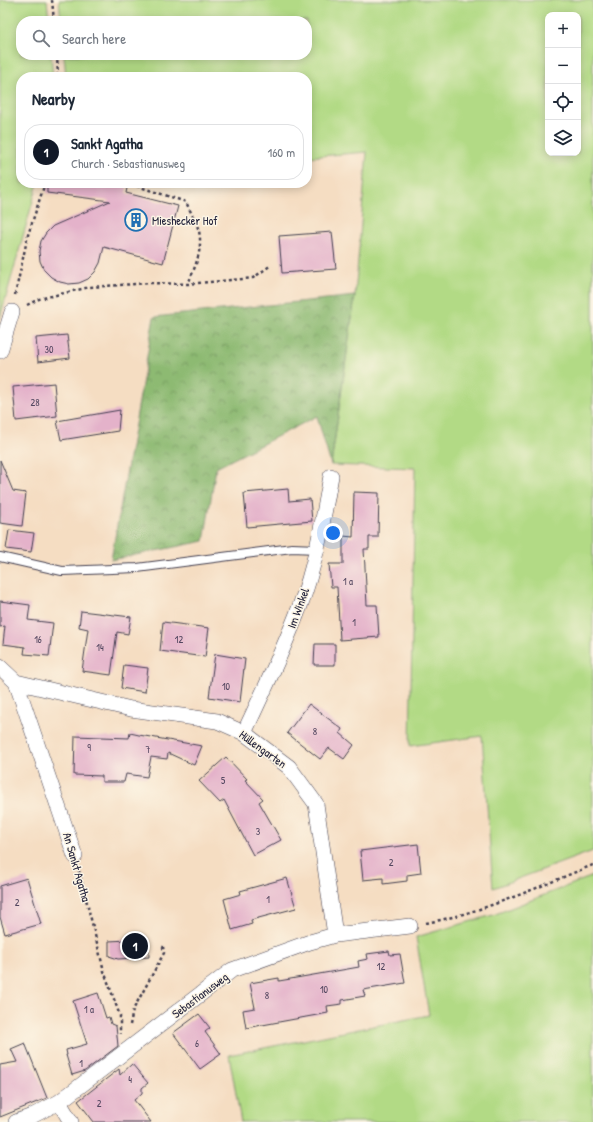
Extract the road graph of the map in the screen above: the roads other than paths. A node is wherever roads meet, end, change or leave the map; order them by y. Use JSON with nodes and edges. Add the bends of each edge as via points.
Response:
{"nodes":[{"id":1,"x":12,"y":312,"type":"road end"},
{"id":2,"x":0,"y":351,"type":"edge"},
{"id":3,"x":331,"y":476,"type":"dead end"},
{"id":4,"x":317,"y":549,"type":"junction"},
{"id":5,"x":0,"y":557,"type":"edge"},
{"id":6,"x":0,"y":667,"type":"edge"},
{"id":7,"x":16,"y":682,"type":"junction"},
{"id":8,"x":244,"y":733,"type":"junction"},
{"id":9,"x":75,"y":856,"type":"road end"},
{"id":10,"x":410,"y":926,"type":"road end"},
{"id":11,"x":335,"y":935,"type":"junction"},
{"id":12,"x":59,"y":1102,"type":"junction"},
{"id":13,"x":16,"y":1122,"type":"edge"},
{"id":14,"x":72,"y":1122,"type":"edge"}],
"edges":[{"from":1,"to":2,"type":"street"},
{"from":3,"to":4,"type":"street","name":"Im Winkel"},
{"from":4,"to":5,"type":"lane","via":[[292,548],[137,568],[62,571]]},
{"from":4,"to":8,"type":"street","name":"Im Winkel","via":[[301,605]]},
{"from":6,"to":7,"type":"street","name":"Hüllengarten"},
{"from":7,"to":8,"type":"street","name":"Hüllengarten","via":[[131,709],[216,721]]},
{"from":7,"to":9,"type":"street","name":"An Sankt Agatha"},
{"from":8,"to":11,"type":"street","name":"Hüllengarten","via":[[288,766],[316,804]]},
{"from":10,"to":11,"type":"street","name":"Sebastianusweg"},
{"from":11,"to":12,"type":"street","name":"Sebastianusweg","via":[[232,970]]},
{"from":12,"to":13,"type":"street","name":"Sebastianusweg"},
{"from":12,"to":14,"type":"street"}]}
